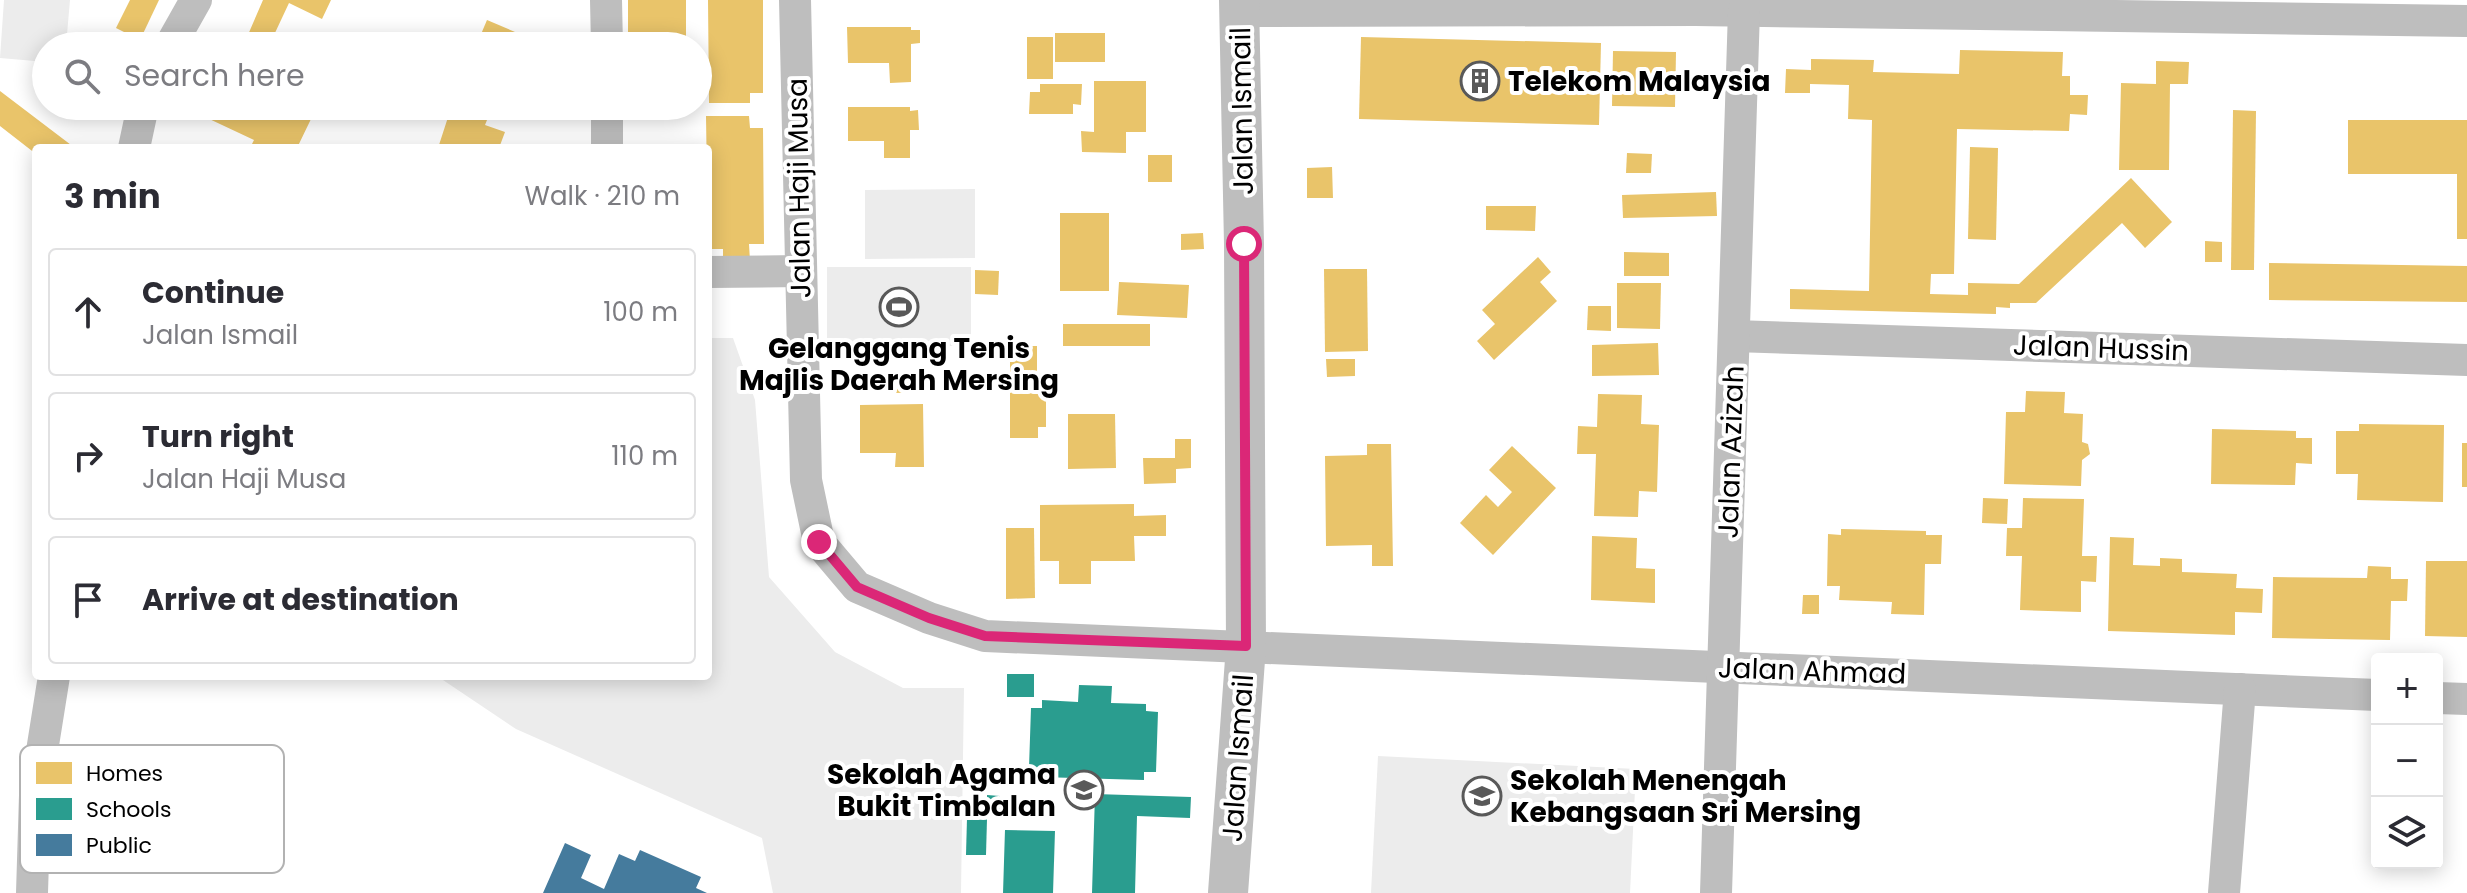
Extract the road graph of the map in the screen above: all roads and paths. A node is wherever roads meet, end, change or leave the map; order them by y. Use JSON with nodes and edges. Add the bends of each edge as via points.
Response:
{"nodes":[{"id":1,"x":196,"y":0,"type":"edge"},
{"id":2,"x":606,"y":0,"type":"edge"},
{"id":3,"x":795,"y":0,"type":"edge"},
{"id":4,"x":1698,"y":5,"type":"edge"},
{"id":5,"x":1240,"y":6,"type":"edge"},
{"id":6,"x":1744,"y":10,"type":"junction"},
{"id":7,"x":2467,"y":21,"type":"edge"},
{"id":8,"x":178,"y":32,"type":"edge"},
{"id":9,"x":607,"y":32,"type":"edge"},
{"id":10,"x":140,"y":120,"type":"edge"},
{"id":11,"x":607,"y":120,"type":"edge"},
{"id":12,"x":135,"y":144,"type":"edge"},
{"id":13,"x":607,"y":144,"type":"edge"},
{"id":14,"x":801,"y":271,"type":"junction"},
{"id":15,"x":712,"y":272,"type":"edge"},
{"id":16,"x":1734,"y":336,"type":"junction"},
{"id":17,"x":2467,"y":360,"type":"edge"},
{"id":18,"x":1246,"y":646,"type":"junction"},
{"id":19,"x":1724,"y":667,"type":"junction"},
{"id":20,"x":53,"y":680,"type":"edge"},
{"id":21,"x":2240,"y":689,"type":"junction"},
{"id":22,"x":2371,"y":695,"type":"edge"},
{"id":23,"x":2443,"y":698,"type":"edge"},
{"id":24,"x":2467,"y":699,"type":"edge"},
{"id":25,"x":43,"y":745,"type":"edge"},
{"id":26,"x":33,"y":873,"type":"edge"},
{"id":27,"x":32,"y":893,"type":"edge"},
{"id":28,"x":1228,"y":893,"type":"edge"},
{"id":29,"x":1716,"y":893,"type":"edge"},
{"id":30,"x":2224,"y":893,"type":"edge"}],
"edges":[{"from":1,"to":8,"type":"street"},
{"from":2,"to":9,"type":"street"},
{"from":3,"to":14,"type":"street","name":"Jalan Haji Musa"},
{"from":4,"to":5,"type":"street"},
{"from":4,"to":6,"type":"street"},
{"from":5,"to":18,"type":"street","name":"Jalan Ismail"},
{"from":6,"to":7,"type":"street"},
{"from":6,"to":16,"type":"street","name":"Jalan Azizah"},
{"from":10,"to":12,"type":"street"},
{"from":11,"to":13,"type":"street"},
{"from":14,"to":15,"type":"street"},
{"from":14,"to":18,"type":"street","name":"Jalan Haji Musa","via":[[806,480],[819,542],[857,587],[985,636]]},
{"from":16,"to":17,"type":"street","name":"Jalan Hussin"},
{"from":16,"to":19,"type":"street","name":"Jalan Azizah"},
{"from":18,"to":19,"type":"street","name":"Jalan Ahmad"},
{"from":18,"to":28,"type":"street","name":"Jalan Ismail"},
{"from":19,"to":21,"type":"street","name":"Jalan Ahmad"},
{"from":19,"to":29,"type":"street","name":"Jalan Azizah"},
{"from":20,"to":25,"type":"street"},
{"from":21,"to":22,"type":"street","name":"Jalan Ahmad"},
{"from":21,"to":30,"type":"street"},
{"from":23,"to":24,"type":"street"},
{"from":26,"to":27,"type":"street"}]}
